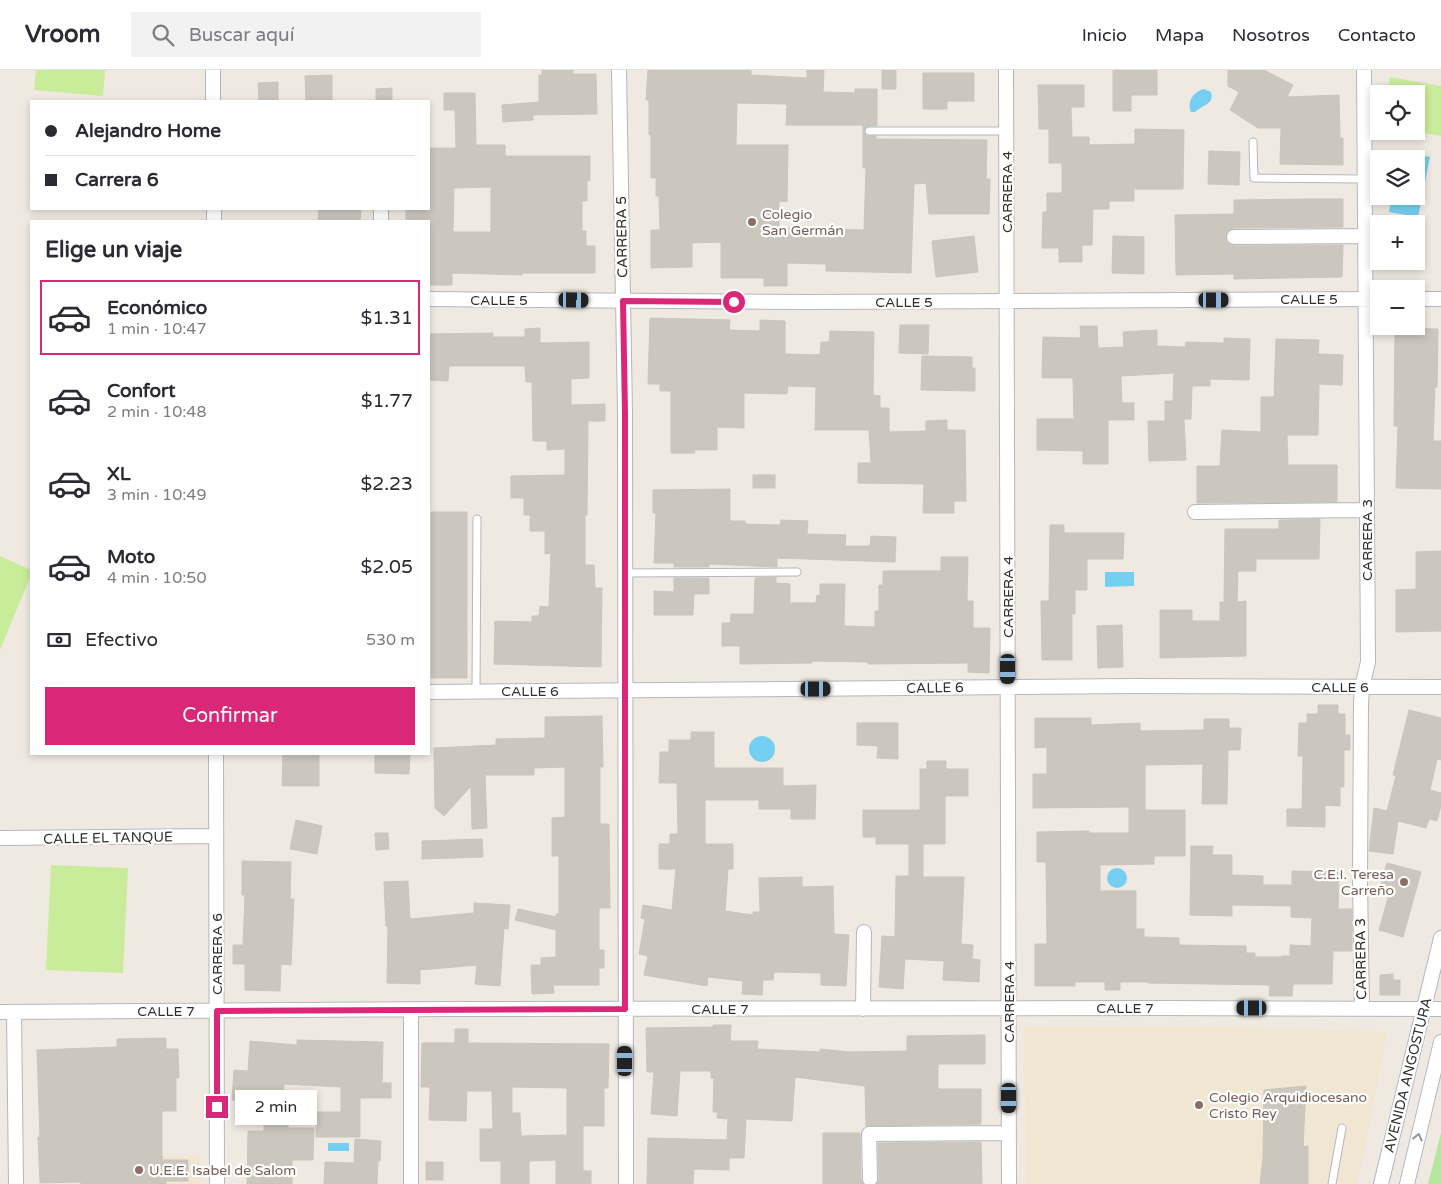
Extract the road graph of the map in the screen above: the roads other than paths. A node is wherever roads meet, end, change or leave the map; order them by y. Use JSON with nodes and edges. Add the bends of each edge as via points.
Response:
{"nodes":[{"id":1,"x":213,"y":70,"type":"edge"},
{"id":2,"x":619,"y":70,"type":"edge"},
{"id":3,"x":1006,"y":70,"type":"edge"},
{"id":4,"x":1364,"y":70,"type":"edge"},
{"id":5,"x":214,"y":100,"type":"edge"},
{"id":6,"x":869,"y":131,"type":"dead end"},
{"id":7,"x":1007,"y":131,"type":"junction"},
{"id":8,"x":1253,"y":142,"type":"dead end"},
{"id":9,"x":1364,"y":179,"type":"junction"},
{"id":10,"x":1365,"y":236,"type":"junction"},
{"id":11,"x":1234,"y":237,"type":"dead end"},
{"id":12,"x":1370,"y":281,"type":"edge"},
{"id":13,"x":430,"y":299,"type":"edge"},
{"id":14,"x":1370,"y":299,"type":"edge"},
{"id":15,"x":1425,"y":299,"type":"edge"},
{"id":16,"x":1441,"y":299,"type":"edge"},
{"id":17,"x":623,"y":301,"type":"junction"},
{"id":18,"x":1007,"y":301,"type":"junction"},
{"id":19,"x":1371,"y":335,"type":"edge"},
{"id":20,"x":1366,"y":510,"type":"junction"},
{"id":21,"x":1196,"y":512,"type":"dead end"},
{"id":22,"x":477,"y":519,"type":"dead end"},
{"id":23,"x":798,"y":572,"type":"dead end"},
{"id":24,"x":625,"y":573,"type":"junction"},
{"id":25,"x":1362,"y":687,"type":"junction"},
{"id":26,"x":1441,"y":687,"type":"edge"},
{"id":27,"x":1008,"y":688,"type":"junction"},
{"id":28,"x":625,"y":691,"type":"junction"},
{"id":29,"x":430,"y":692,"type":"edge"},
{"id":30,"x":476,"y":692,"type":"junction"},
{"id":31,"x":216,"y":755,"type":"edge"},
{"id":32,"x":216,"y":836,"type":"junction"},
{"id":33,"x":0,"y":838,"type":"edge"},
{"id":34,"x":864,"y":932,"type":"dead end"},
{"id":35,"x":1441,"y":938,"type":"edge"},
{"id":36,"x":1009,"y":1008,"type":"junction"},
{"id":37,"x":410,"y":1009,"type":"junction"},
{"id":38,"x":625,"y":1009,"type":"junction"},
{"id":39,"x":863,"y":1009,"type":"junction"},
{"id":40,"x":1362,"y":1009,"type":"junction"},
{"id":41,"x":1424,"y":1009,"type":"junction"},
{"id":42,"x":1441,"y":1010,"type":"edge"},
{"id":43,"x":217,"y":1011,"type":"junction"},
{"id":44,"x":7,"y":1012,"type":"edge"},
{"id":45,"x":1441,"y":1042,"type":"edge"},
{"id":46,"x":1342,"y":1128,"type":"dead end"},
{"id":47,"x":1009,"y":1133,"type":"junction"},
{"id":48,"x":870,"y":1179,"type":"dead end"},
{"id":49,"x":16,"y":1184,"type":"edge"},
{"id":50,"x":217,"y":1184,"type":"edge"},
{"id":51,"x":411,"y":1184,"type":"edge"},
{"id":52,"x":626,"y":1184,"type":"edge"},
{"id":53,"x":1009,"y":1184,"type":"edge"},
{"id":54,"x":1332,"y":1184,"type":"edge"},
{"id":55,"x":1382,"y":1184,"type":"edge"},
{"id":56,"x":1407,"y":1184,"type":"edge"}],
"edges":[{"from":1,"to":5,"type":"street"},
{"from":2,"to":17,"type":"street","name":"CARRERA 5"},
{"from":3,"to":7,"type":"street","name":"CARRERA 4"},
{"from":4,"to":9,"type":"street","name":"CARRERA 3"},
{"from":6,"to":7,"type":"lane"},
{"from":7,"to":18,"type":"street","name":"CARRERA 4"},
{"from":8,"to":9,"type":"lane","via":[[1254,178]]},
{"from":9,"to":10,"type":"street","name":"CARRERA 3"},
{"from":10,"to":11,"type":"street"},
{"from":10,"to":12,"type":"street","name":"CARRERA 3"},
{"from":13,"to":17,"type":"street","name":"CALLE 5"},
{"from":14,"to":18,"type":"street","name":"CALLE 5"},
{"from":15,"to":16,"type":"street"},
{"from":17,"to":18,"type":"street","name":"CALLE 5"},
{"from":17,"to":24,"type":"street","name":"CARRERA 5"},
{"from":18,"to":27,"type":"street","name":"CARRERA 4"},
{"from":19,"to":20,"type":"street","name":"CARRERA 3"},
{"from":20,"to":21,"type":"street"},
{"from":20,"to":25,"type":"street","name":"CARRERA 3","via":[[1368,662]]},
{"from":22,"to":30,"type":"lane"},
{"from":23,"to":24,"type":"lane"},
{"from":24,"to":28,"type":"street","name":"CARRERA 5"},
{"from":25,"to":26,"type":"street","name":"CALLE 6"},
{"from":25,"to":27,"type":"street","name":"CALLE 6"},
{"from":25,"to":40,"type":"street","name":"CARRERA 3"},
{"from":27,"to":28,"type":"street","name":"CALLE 6"},
{"from":27,"to":36,"type":"street","name":"CARRERA 4"},
{"from":28,"to":30,"type":"street","name":"CALLE 6"},
{"from":28,"to":38,"type":"street","name":"CARRERA 5"},
{"from":29,"to":30,"type":"street","name":"CALLE 6"},
{"from":31,"to":32,"type":"street","name":"CARRERA 6"},
{"from":32,"to":33,"type":"street","name":"CALLE EL TANQUE"},
{"from":32,"to":43,"type":"street","name":"CARRERA 6"},
{"from":34,"to":39,"type":"street"},
{"from":35,"to":41,"type":"street","name":"AVENIDA ANGOSTURA"},
{"from":36,"to":39,"type":"street","name":"CALLE 7"},
{"from":36,"to":40,"type":"street","name":"CALLE 7"},
{"from":36,"to":47,"type":"street","name":"CARRERA 4"},
{"from":37,"to":38,"type":"street","name":"CALLE 7"},
{"from":37,"to":43,"type":"street","name":"CALLE 7"},
{"from":37,"to":51,"type":"street"},
{"from":38,"to":39,"type":"street","name":"CALLE 7"},
{"from":38,"to":52,"type":"street","name":"CARRERA 5"},
{"from":40,"to":41,"type":"street","name":"CALLE 7"},
{"from":41,"to":42,"type":"street","name":"CALLE 7"},
{"from":41,"to":55,"type":"street","name":"AVENIDA ANGOSTURA"},
{"from":43,"to":44,"type":"street","name":"CALLE 7"},
{"from":43,"to":50,"type":"street","name":"CARRERA 6"},
{"from":44,"to":49,"type":"street"},
{"from":56,"to":45,"type":"street","name":"AVENIDA ANGOSTURA","one_way":true},
{"from":46,"to":54,"type":"lane"},
{"from":47,"to":48,"type":"street","via":[[869,1134]]},
{"from":47,"to":53,"type":"street","name":"CARRERA 4"}]}
